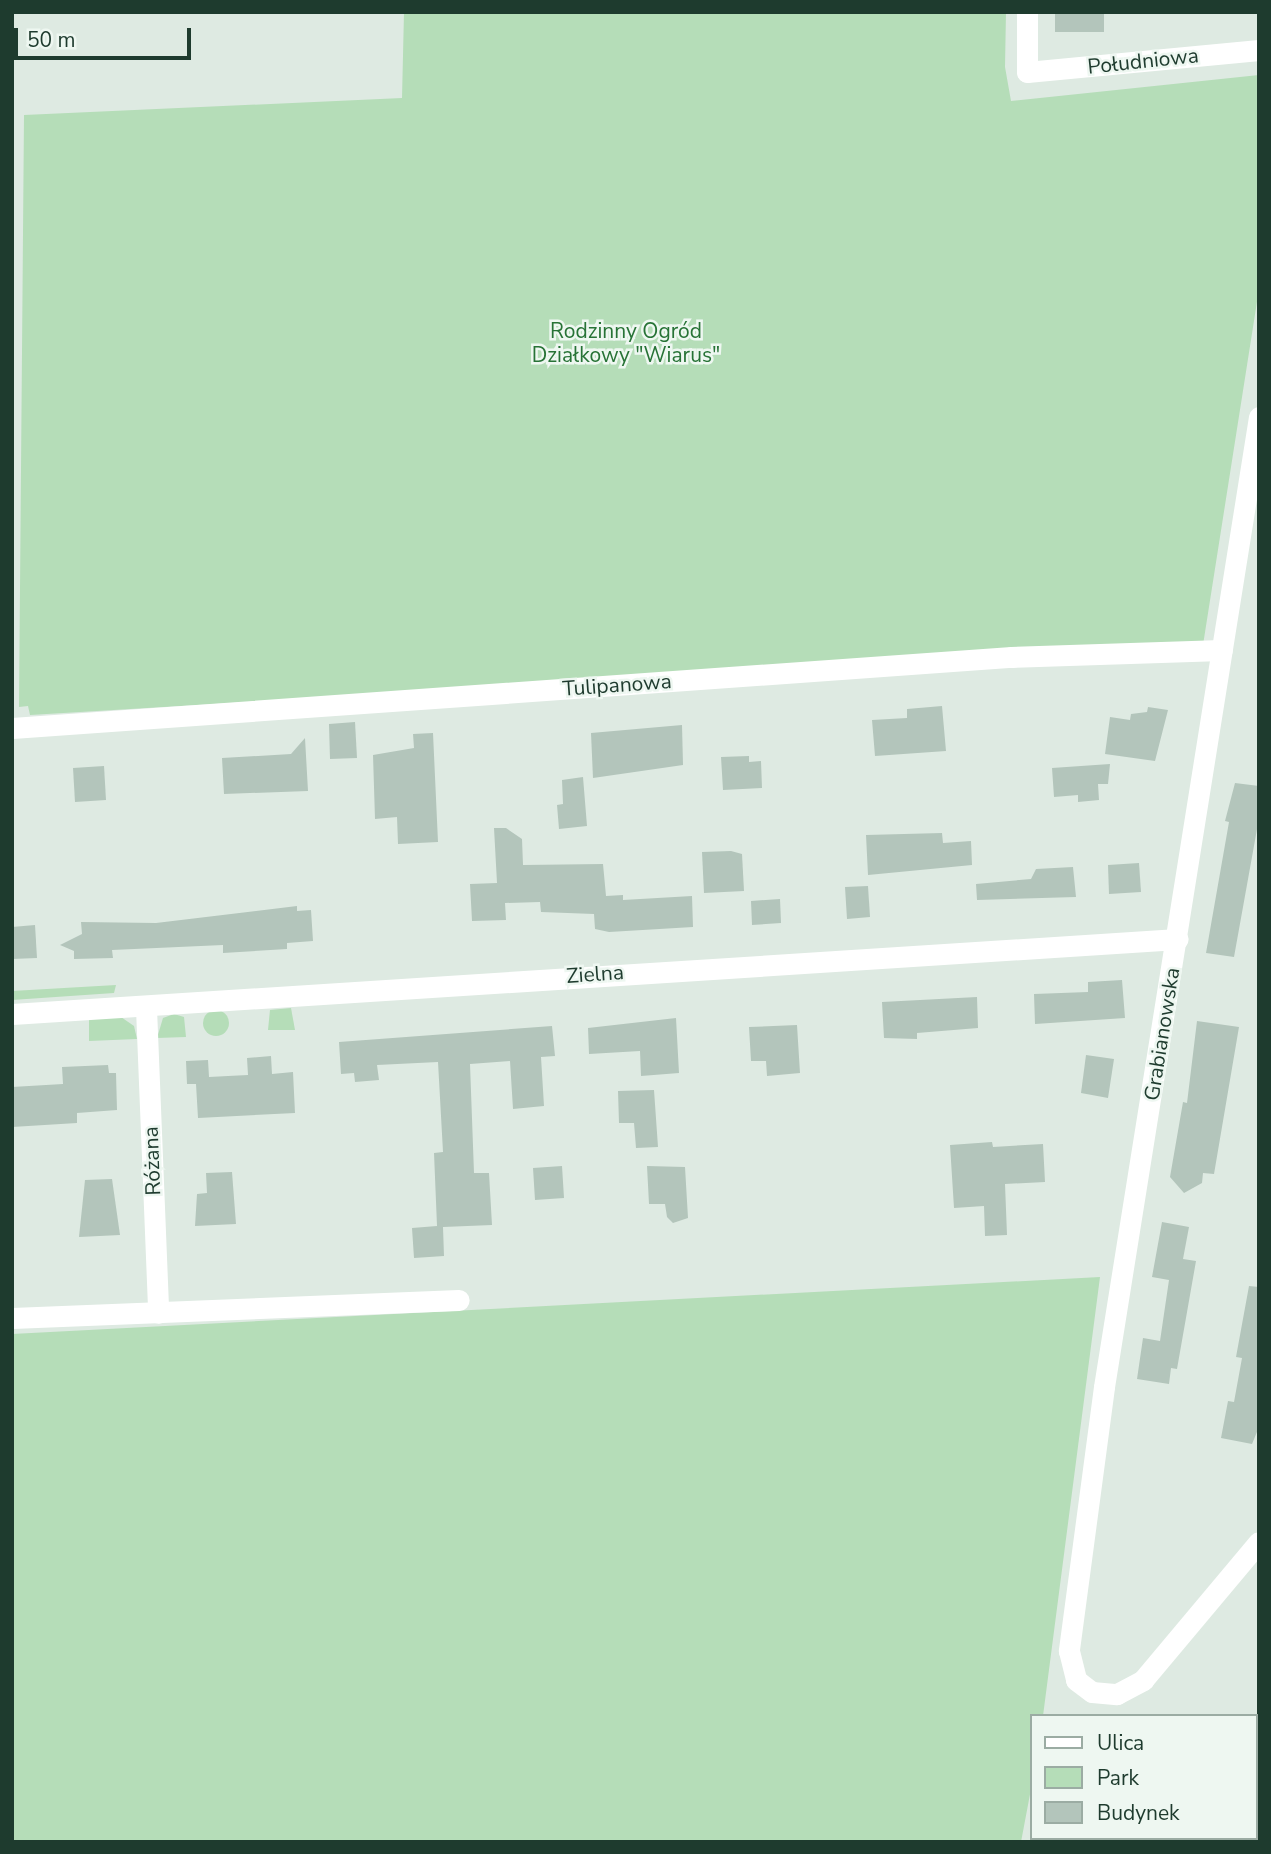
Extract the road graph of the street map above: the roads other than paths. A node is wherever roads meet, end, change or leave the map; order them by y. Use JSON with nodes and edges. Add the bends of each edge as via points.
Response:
{"nodes":[{"id":1,"x":1027,"y":12,"type":"edge"},
{"id":2,"x":1259,"y":50,"type":"edge"},
{"id":3,"x":1259,"y":417,"type":"edge"},
{"id":4,"x":1222,"y":650,"type":"junction"},
{"id":5,"x":12,"y":727,"type":"edge"},
{"id":6,"x":1178,"y":939,"type":"junction"},
{"id":7,"x":146,"y":1008,"type":"junction"},
{"id":8,"x":12,"y":1014,"type":"edge"},
{"id":9,"x":459,"y":1300,"type":"dead end"},
{"id":10,"x":159,"y":1313,"type":"junction"},
{"id":11,"x":12,"y":1318,"type":"edge"},
{"id":12,"x":1259,"y":1542,"type":"edge"}],
"edges":[{"from":1,"to":2,"type":"street","name":"Południowa","via":[[1027,72]]},
{"from":3,"to":4,"type":"street","name":"Grabianowska"},
{"from":4,"to":5,"type":"street","name":"Tulipanowa","via":[[1011,657]]},
{"from":4,"to":6,"type":"street","name":"Grabianowska"},
{"from":6,"to":7,"type":"street","name":"Zielna","via":[[680,968]]},
{"from":6,"to":12,"type":"street","name":"Grabianowska","via":[[1104,1387],[1069,1651],[1076,1680],[1092,1692],[1117,1694],[1143,1680]]},
{"from":7,"to":8,"type":"street","name":"Zielna"},
{"from":7,"to":10,"type":"street","name":"Różana"},
{"from":9,"to":10,"type":"street"},
{"from":10,"to":11,"type":"street"}]}
